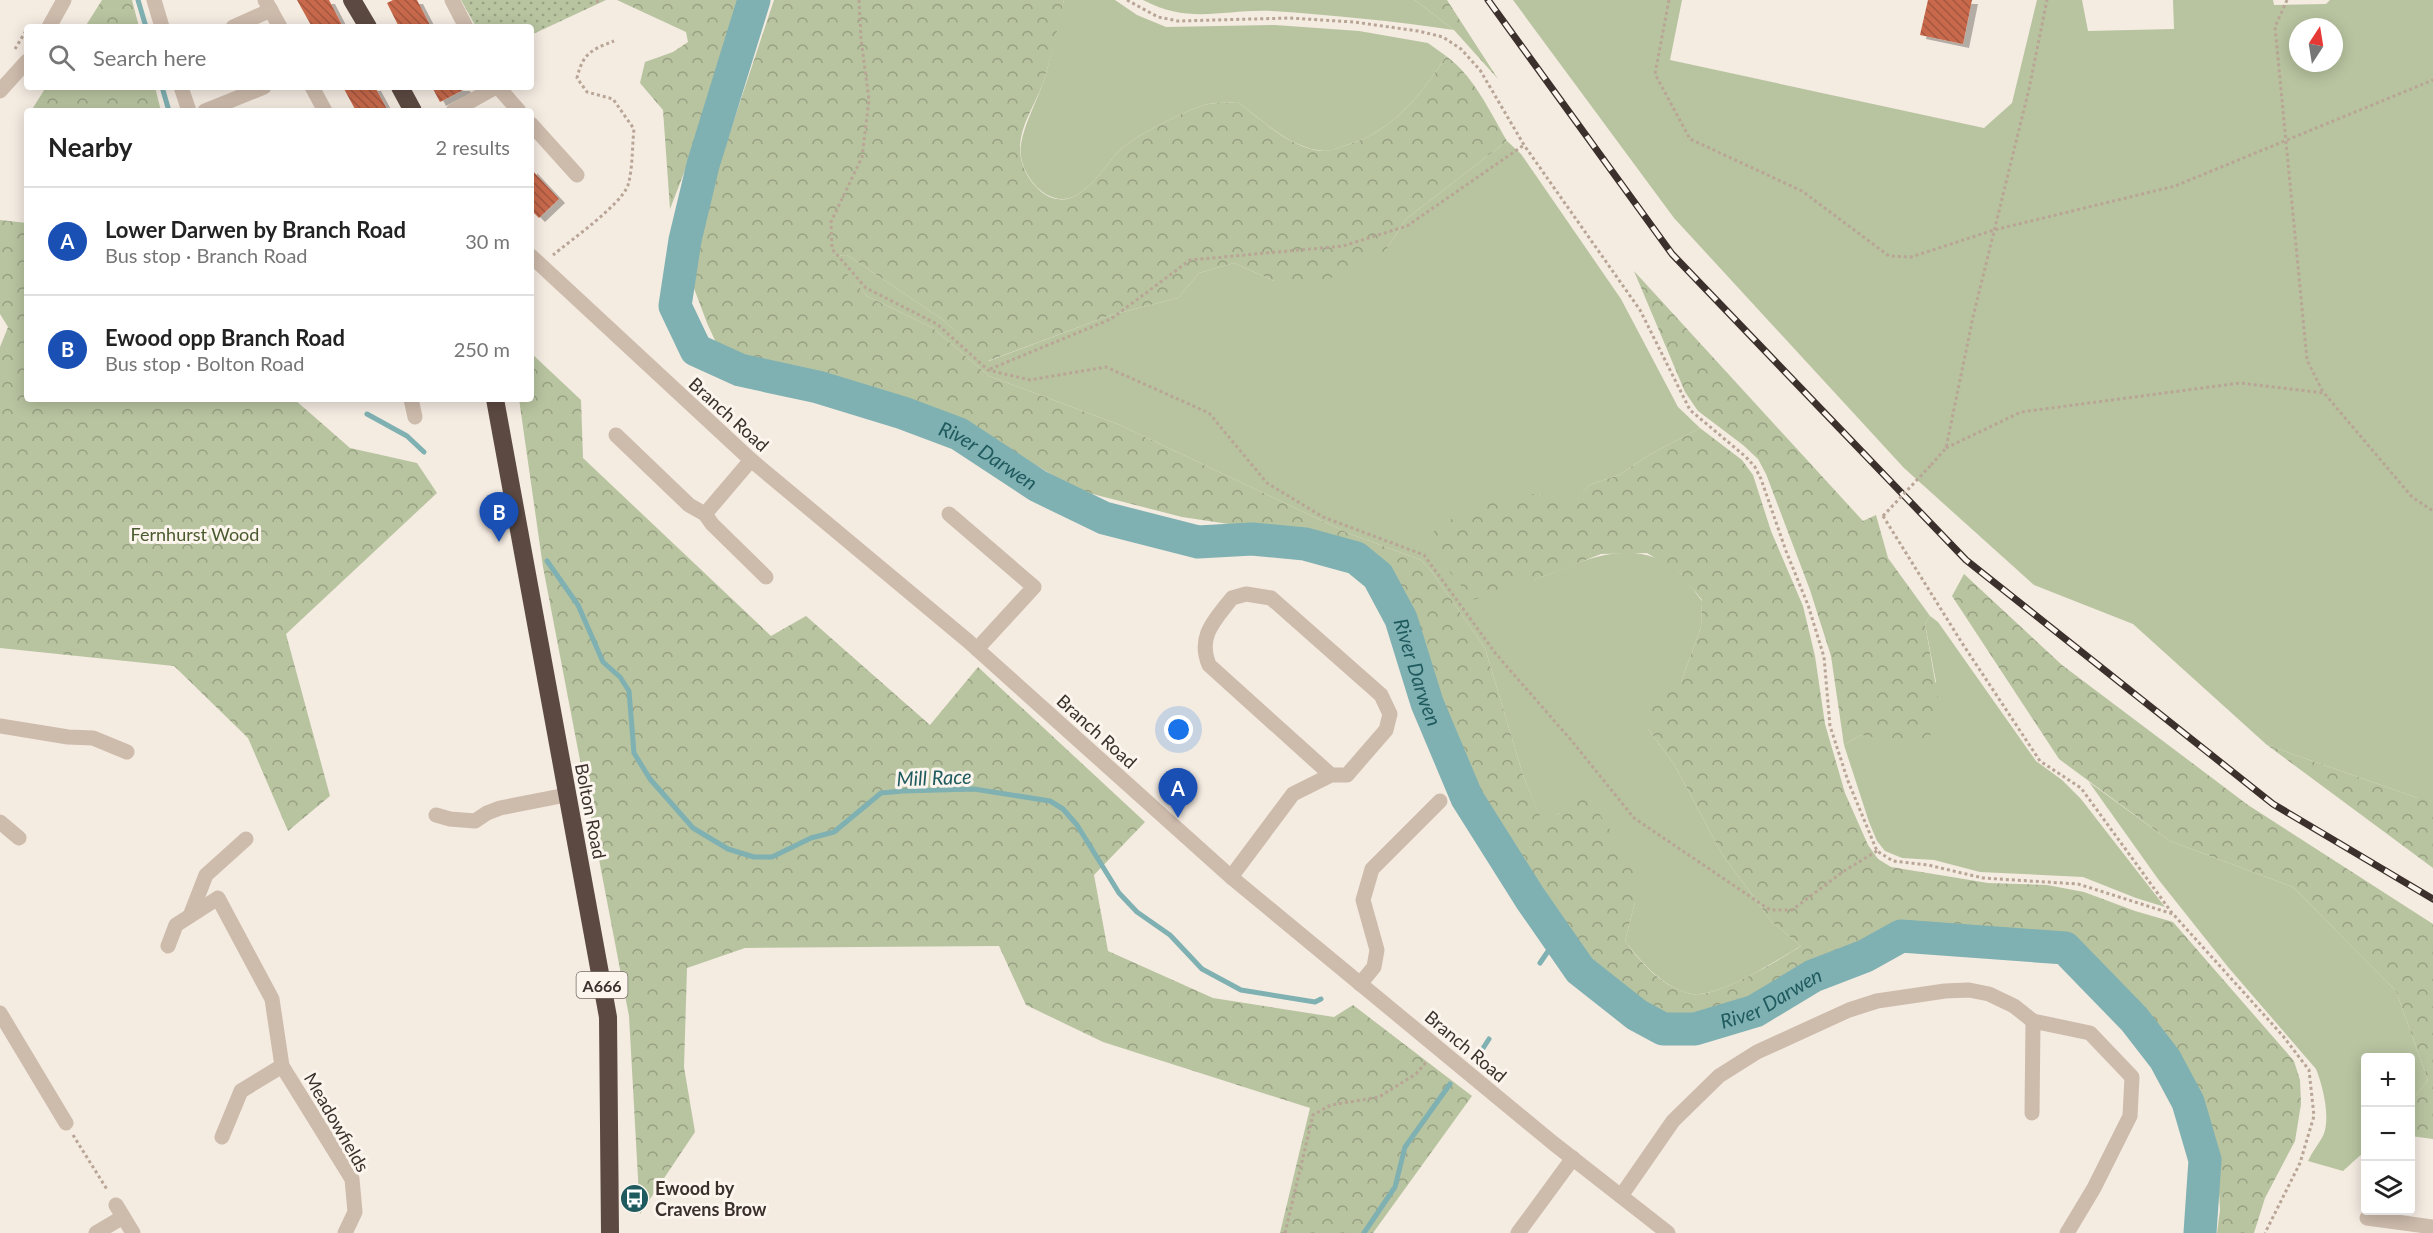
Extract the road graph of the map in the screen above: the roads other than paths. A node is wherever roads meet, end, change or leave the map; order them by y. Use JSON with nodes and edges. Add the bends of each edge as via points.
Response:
{"nodes":[{"id":1,"x":64,"y":0,"type":"edge"},
{"id":2,"x":154,"y":0,"type":"edge"},
{"id":3,"x":452,"y":0,"type":"edge"},
{"id":4,"x":356,"y":1,"type":"edge"},
{"id":5,"x":268,"y":5,"type":"edge"},
{"id":6,"x":51,"y":24,"type":"edge"},
{"id":7,"x":161,"y":24,"type":"edge"},
{"id":8,"x":238,"y":24,"type":"edge"},
{"id":9,"x":278,"y":24,"type":"edge"},
{"id":10,"x":367,"y":24,"type":"edge"},
{"id":11,"x":464,"y":24,"type":"edge"},
{"id":12,"x":24,"y":64,"type":"edge"},
{"id":13,"x":182,"y":90,"type":"edge"},
{"id":14,"x":257,"y":90,"type":"edge"},
{"id":15,"x":314,"y":90,"type":"edge"},
{"id":16,"x":402,"y":90,"type":"edge"},
{"id":17,"x":492,"y":90,"type":"edge"},
{"id":18,"x":500,"y":90,"type":"edge"},
{"id":19,"x":0,"y":91,"type":"edge"},
{"id":20,"x":188,"y":108,"type":"edge"},
{"id":21,"x":212,"y":108,"type":"edge"},
{"id":22,"x":323,"y":108,"type":"edge"},
{"id":23,"x":411,"y":108,"type":"edge"},
{"id":24,"x":458,"y":108,"type":"edge"},
{"id":25,"x":516,"y":108,"type":"edge"},
{"id":26,"x":534,"y":127,"type":"edge"},
{"id":27,"x":577,"y":175,"type":"dead end"},
{"id":28,"x":534,"y":263,"type":"edge"},
{"id":29,"x":412,"y":402,"type":"edge"},
{"id":30,"x":496,"y":402,"type":"edge"},
{"id":31,"x":415,"y":417,"type":"dead end"},
{"id":32,"x":616,"y":435,"type":"dead end"},
{"id":33,"x":751,"y":460,"type":"junction"},
{"id":34,"x":705,"y":514,"type":"junction"},
{"id":35,"x":949,"y":514,"type":"dead end"},
{"id":36,"x":766,"y":577,"type":"dead end"},
{"id":37,"x":977,"y":650,"type":"junction"},
{"id":38,"x":0,"y":726,"type":"edge"},
{"id":39,"x":127,"y":752,"type":"dead end"},
{"id":40,"x":1331,"y":775,"type":"junction"},
{"id":41,"x":566,"y":795,"type":"junction"},
{"id":42,"x":1440,"y":801,"type":"dead end"},
{"id":43,"x":436,"y":815,"type":"dead end"},
{"id":44,"x":0,"y":822,"type":"edge"},
{"id":45,"x":19,"y":838,"type":"dead end"},
{"id":46,"x":246,"y":839,"type":"dead end"},
{"id":47,"x":1231,"y":877,"type":"junction"},
{"id":48,"x":190,"y":916,"type":"junction"},
{"id":49,"x":168,"y":946,"type":"dead end"},
{"id":50,"x":1360,"y":984,"type":"junction"},
{"id":51,"x":0,"y":1013,"type":"edge"},
{"id":52,"x":2033,"y":1021,"type":"junction"},
{"id":53,"x":282,"y":1066,"type":"junction"},
{"id":54,"x":2032,"y":1113,"type":"dead end"},
{"id":55,"x":66,"y":1124,"type":"road end"},
{"id":56,"x":222,"y":1137,"type":"dead end"},
{"id":57,"x":1573,"y":1158,"type":"junction"},
{"id":58,"x":1621,"y":1196,"type":"junction"},
{"id":59,"x":2367,"y":1218,"type":"dead end"},
{"id":60,"x":2433,"y":1227,"type":"edge"},
{"id":61,"x":1663,"y":1231,"type":"edge"},
{"id":62,"x":96,"y":1233,"type":"edge"},
{"id":63,"x":133,"y":1233,"type":"edge"},
{"id":64,"x":345,"y":1233,"type":"edge"},
{"id":65,"x":610,"y":1233,"type":"edge"},
{"id":66,"x":1518,"y":1233,"type":"edge"},
{"id":67,"x":2067,"y":1233,"type":"edge"}],
"edges":[{"from":1,"to":6,"type":"street"},
{"from":2,"to":7,"type":"street"},
{"from":3,"to":11,"type":"street"},
{"from":4,"to":10,"type":"highway"},
{"from":5,"to":8,"type":"street"},
{"from":5,"to":9,"type":"street"},
{"from":12,"to":19,"type":"street"},
{"from":13,"to":20,"type":"street"},
{"from":14,"to":21,"type":"street"},
{"from":15,"to":22,"type":"street"},
{"from":16,"to":23,"type":"highway"},
{"from":17,"to":24,"type":"street"},
{"from":18,"to":25,"type":"street"},
{"from":26,"to":27,"type":"street"},
{"from":28,"to":33,"type":"street","name":"Branch Road"},
{"from":29,"to":31,"type":"street"},
{"from":30,"to":41,"type":"highway","name":"Bolton Road","number":"A666"},
{"from":32,"to":34,"type":"street","via":[[689,505]]},
{"from":33,"to":34,"type":"street"},
{"from":33,"to":37,"type":"street","name":"Branch Road"},
{"from":34,"to":36,"type":"street"},
{"from":35,"to":37,"type":"street","via":[[1034,587]]},
{"from":37,"to":47,"type":"street","name":"Branch Road"},
{"from":38,"to":39,"type":"street","via":[[93,738]]},
{"from":40,"to":40,"type":"street","via":[[1347,775],[1386,730],[1390,714],[1381,695],[1271,598],[1245,594],[1232,597],[1209,628],[1204,653],[1209,665]]},
{"from":40,"to":47,"type":"street","via":[[1293,794]]},
{"from":41,"to":43,"type":"street","via":[[492,811],[476,821]]},
{"from":41,"to":65,"type":"highway","name":"Bolton Road","number":"A666","via":[[608,1017]]},
{"from":42,"to":50,"type":"street","via":[[1372,869],[1363,900],[1377,950],[1374,967]]},
{"from":44,"to":45,"type":"street"},
{"from":46,"to":48,"type":"street","via":[[206,875]]},
{"from":47,"to":50,"type":"street","name":"Branch Road"},
{"from":48,"to":49,"type":"street","name":"Meadowfields","via":[[176,925]]},
{"from":48,"to":53,"type":"street","name":"Meadowfields","via":[[218,898],[272,999]]},
{"from":50,"to":57,"type":"street","name":"Branch Road"},
{"from":51,"to":55,"type":"street"},
{"from":52,"to":54,"type":"street"},
{"from":52,"to":58,"type":"street","via":[[2014,1006],[1969,990],[1877,1001],[1849,1010],[1757,1052],[1719,1077],[1673,1121]]},
{"from":52,"to":67,"type":"street","via":[[2090,1033],[2132,1077],[2130,1116]]},
{"from":53,"to":56,"type":"street","name":"Meadowfields","via":[[241,1091]]},
{"from":53,"to":64,"type":"street","name":"Meadowfields","via":[[352,1179],[355,1212]]},
{"from":57,"to":58,"type":"street","name":"Branch Road"},
{"from":57,"to":66,"type":"street"},
{"from":58,"to":61,"type":"street","name":"Branch Road"},
{"from":59,"to":60,"type":"street"},
{"from":62,"to":63,"type":"street","via":[[120,1211]]}]}
